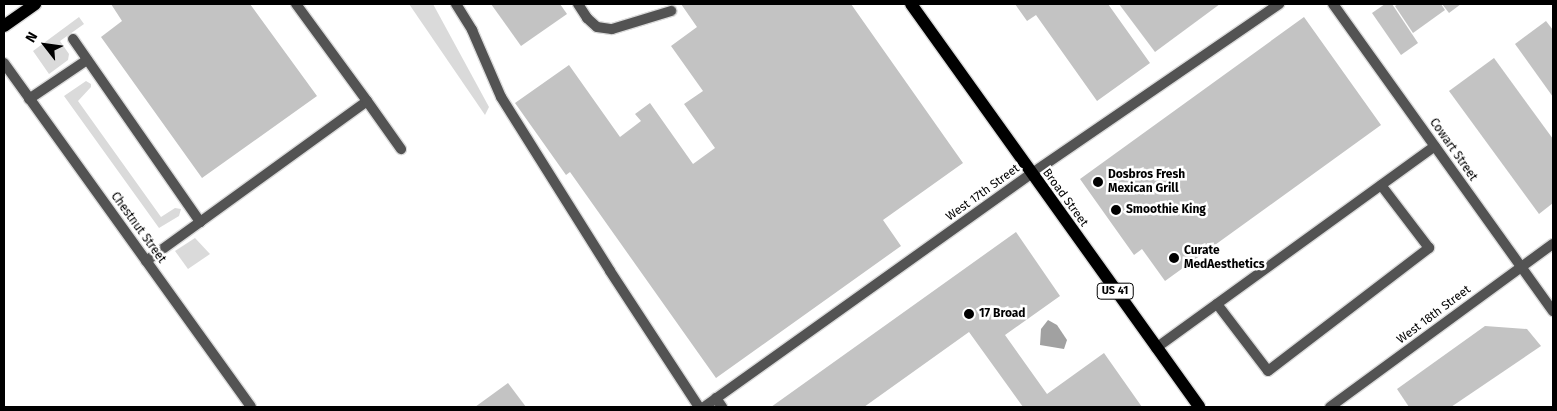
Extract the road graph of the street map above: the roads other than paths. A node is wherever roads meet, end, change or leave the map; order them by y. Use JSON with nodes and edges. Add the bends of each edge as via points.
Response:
{"nodes":[{"id":1,"x":35,"y":4,"type":"edge"},
{"id":2,"x":296,"y":4,"type":"edge"},
{"id":3,"x":456,"y":4,"type":"edge"},
{"id":4,"x":578,"y":4,"type":"edge"},
{"id":5,"x":911,"y":4,"type":"edge"},
{"id":6,"x":1279,"y":4,"type":"edge"},
{"id":7,"x":1333,"y":4,"type":"edge"},
{"id":8,"x":671,"y":11,"type":"dead end"},
{"id":9,"x":4,"y":26,"type":"edge"},
{"id":10,"x":73,"y":39,"type":"dead end"},
{"id":11,"x":87,"y":60,"type":"junction"},
{"id":12,"x":4,"y":63,"type":"edge"},
{"id":13,"x":29,"y":99,"type":"junction"},
{"id":14,"x":367,"y":101,"type":"junction"},
{"id":15,"x":1435,"y":146,"type":"junction"},
{"id":16,"x":401,"y":149,"type":"dead end"},
{"id":17,"x":1031,"y":174,"type":"junction"},
{"id":18,"x":1381,"y":185,"type":"junction"},
{"id":19,"x":200,"y":222,"type":"junction"},
{"id":20,"x":1553,"y":244,"type":"edge"},
{"id":21,"x":146,"y":261,"type":"junction"},
{"id":22,"x":1521,"y":267,"type":"junction"},
{"id":23,"x":1217,"y":304,"type":"junction"},
{"id":24,"x":1553,"y":311,"type":"edge"},
{"id":25,"x":1156,"y":348,"type":"junction"},
{"id":26,"x":719,"y":403,"type":"edge"},
{"id":27,"x":251,"y":407,"type":"edge"},
{"id":28,"x":699,"y":407,"type":"edge"},
{"id":29,"x":704,"y":407,"type":"edge"},
{"id":30,"x":1199,"y":407,"type":"edge"},
{"id":31,"x":1330,"y":407,"type":"edge"}],
"edges":[{"from":1,"to":9,"type":"main road"},
{"from":2,"to":14,"type":"street"},
{"from":3,"to":28,"type":"street","via":[[472,30],[501,98]]},
{"from":4,"to":8,"type":"street","via":[[597,27],[612,29]]},
{"from":5,"to":17,"type":"main road","name":"Broad Street","number":"US 41"},
{"from":6,"to":17,"type":"street","name":"West 17th Street"},
{"from":7,"to":15,"type":"street","name":"Cowart Street"},
{"from":10,"to":11,"type":"street"},
{"from":11,"to":13,"type":"street"},
{"from":11,"to":19,"type":"street"},
{"from":12,"to":13,"type":"street","name":"Chestnut Street"},
{"from":13,"to":21,"type":"street","name":"Chestnut Street"},
{"from":14,"to":16,"type":"street"},
{"from":14,"to":19,"type":"street"},
{"from":15,"to":18,"type":"street"},
{"from":15,"to":22,"type":"street","name":"Cowart Street"},
{"from":17,"to":25,"type":"main road","name":"Broad Street","number":"US 41"},
{"from":17,"to":26,"type":"street","name":"West 17th Street"},
{"from":18,"to":23,"type":"street"},
{"from":18,"to":23,"type":"street","via":[[1429,248],[1268,371]]},
{"from":19,"to":21,"type":"street"},
{"from":20,"to":22,"type":"street","name":"West 18th Street"},
{"from":21,"to":27,"type":"street","name":"Chestnut Street"},
{"from":22,"to":24,"type":"street","name":"Cowart Street"},
{"from":22,"to":31,"type":"street","name":"West 18th Street"},
{"from":23,"to":25,"type":"street"},
{"from":25,"to":30,"type":"main road","name":"Broad Street","number":"US 41"},
{"from":26,"to":29,"type":"street","name":"West 17th Street"}]}
